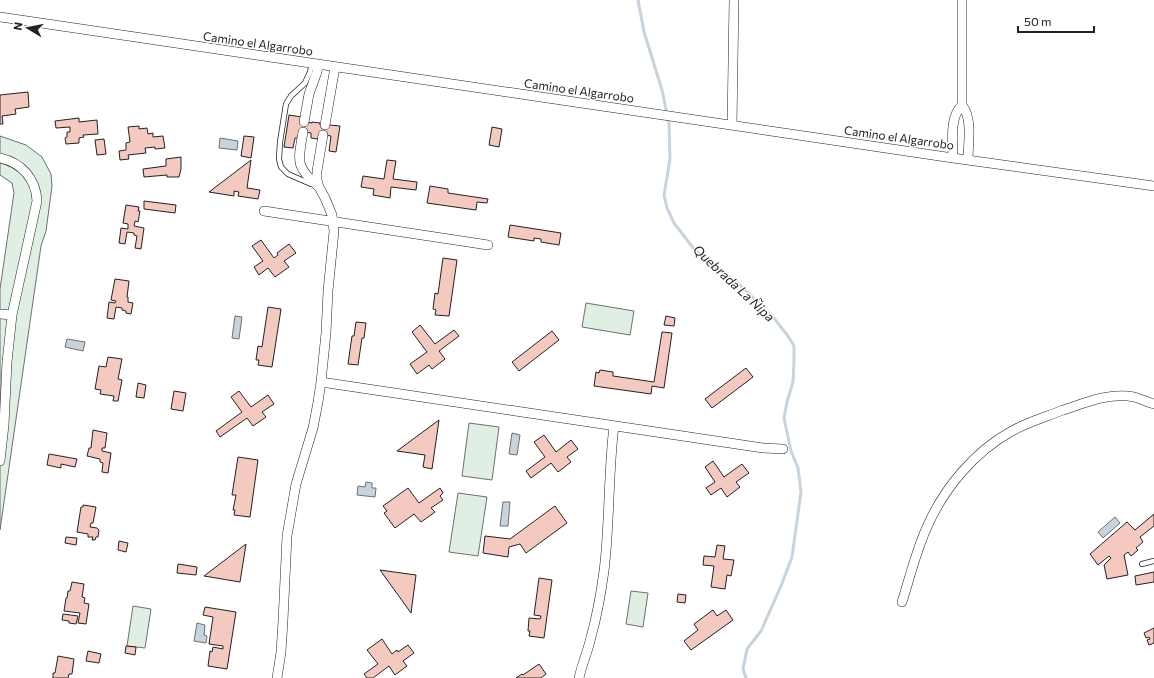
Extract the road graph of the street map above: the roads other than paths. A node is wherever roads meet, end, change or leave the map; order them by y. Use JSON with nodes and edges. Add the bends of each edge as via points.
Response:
{"nodes":[{"id":1,"x":734,"y":0,"type":"edge"},
{"id":2,"x":962,"y":0,"type":"edge"},
{"id":3,"x":0,"y":17,"type":"edge"},
{"id":4,"x":315,"y":64,"type":"junction"},
{"id":5,"x":335,"y":67,"type":"junction"},
{"id":6,"x":962,"y":105,"type":"junction"},
{"id":7,"x":304,"y":122,"type":"dead end"},
{"id":8,"x":732,"y":126,"type":"junction"},
{"id":9,"x":303,"y":132,"type":"dead end"},
{"id":10,"x":0,"y":158,"type":"edge"},
{"id":11,"x":953,"y":158,"type":"junction"},
{"id":12,"x":968,"y":160,"type":"junction"},
{"id":13,"x":1154,"y":186,"type":"edge"},
{"id":14,"x":319,"y":187,"type":"junction"},
{"id":15,"x":264,"y":211,"type":"dead end"},
{"id":16,"x":333,"y":221,"type":"junction"},
{"id":17,"x":488,"y":245,"type":"dead end"},
{"id":18,"x":0,"y":314,"type":"edge"},
{"id":19,"x":12,"y":315,"type":"junction"},
{"id":20,"x":321,"y":382,"type":"junction"},
{"id":21,"x":1154,"y":404,"type":"edge"},
{"id":22,"x":614,"y":426,"type":"junction"},
{"id":23,"x":783,"y":449,"type":"dead end"},
{"id":24,"x":0,"y":461,"type":"edge"},
{"id":25,"x":1154,"y":561,"type":"edge"},
{"id":26,"x":1142,"y":564,"type":"dead end"},
{"id":27,"x":902,"y":602,"type":"dead end"},
{"id":28,"x":277,"y":678,"type":"edge"},
{"id":29,"x":579,"y":678,"type":"edge"}],
"edges":[{"from":1,"to":8,"type":"street"},
{"from":2,"to":6,"type":"street"},
{"from":3,"to":4,"type":"street","name":"Camino el Algarrobo"},
{"from":4,"to":5,"type":"street","name":"Camino el Algarrobo"},
{"from":4,"to":7,"type":"street","via":[[317,72],[311,84]]},
{"from":4,"to":14,"type":"lane","via":[[305,83],[286,104],[279,159],[288,174]]},
{"from":5,"to":8,"type":"street","name":"Camino el Algarrobo"},
{"from":5,"to":14,"type":"street","via":[[317,171]]},
{"from":6,"to":11,"type":"street","via":[[954,122]]},
{"from":6,"to":12,"type":"street","via":[[969,122]]},
{"from":8,"to":11,"type":"street","name":"Camino el Algarrobo"},
{"from":9,"to":14,"type":"street","via":[[299,161],[308,178]]},
{"from":10,"to":19,"type":"street","via":[[13,163],[26,173],[33,182],[36,194],[35,211]]},
{"from":11,"to":12,"type":"street","name":"Camino el Algarrobo"},
{"from":12,"to":13,"type":"street","name":"Camino el Algarrobo"},
{"from":14,"to":16,"type":"street"},
{"from":15,"to":16,"type":"street"},
{"from":16,"to":17,"type":"street"},
{"from":16,"to":20,"type":"street"},
{"from":18,"to":19,"type":"street"},
{"from":19,"to":24,"type":"street"},
{"from":20,"to":22,"type":"street"},
{"from":20,"to":28,"type":"street","via":[[313,428],[296,484],[289,523]]},
{"from":21,"to":27,"type":"street","via":[[1134,397],[1107,397],[1026,424],[991,444],[962,472],[934,513],[922,540]]},
{"from":22,"to":23,"type":"street"},
{"from":22,"to":29,"type":"street","via":[[604,572],[592,637]]},
{"from":25,"to":26,"type":"lane"}]}
